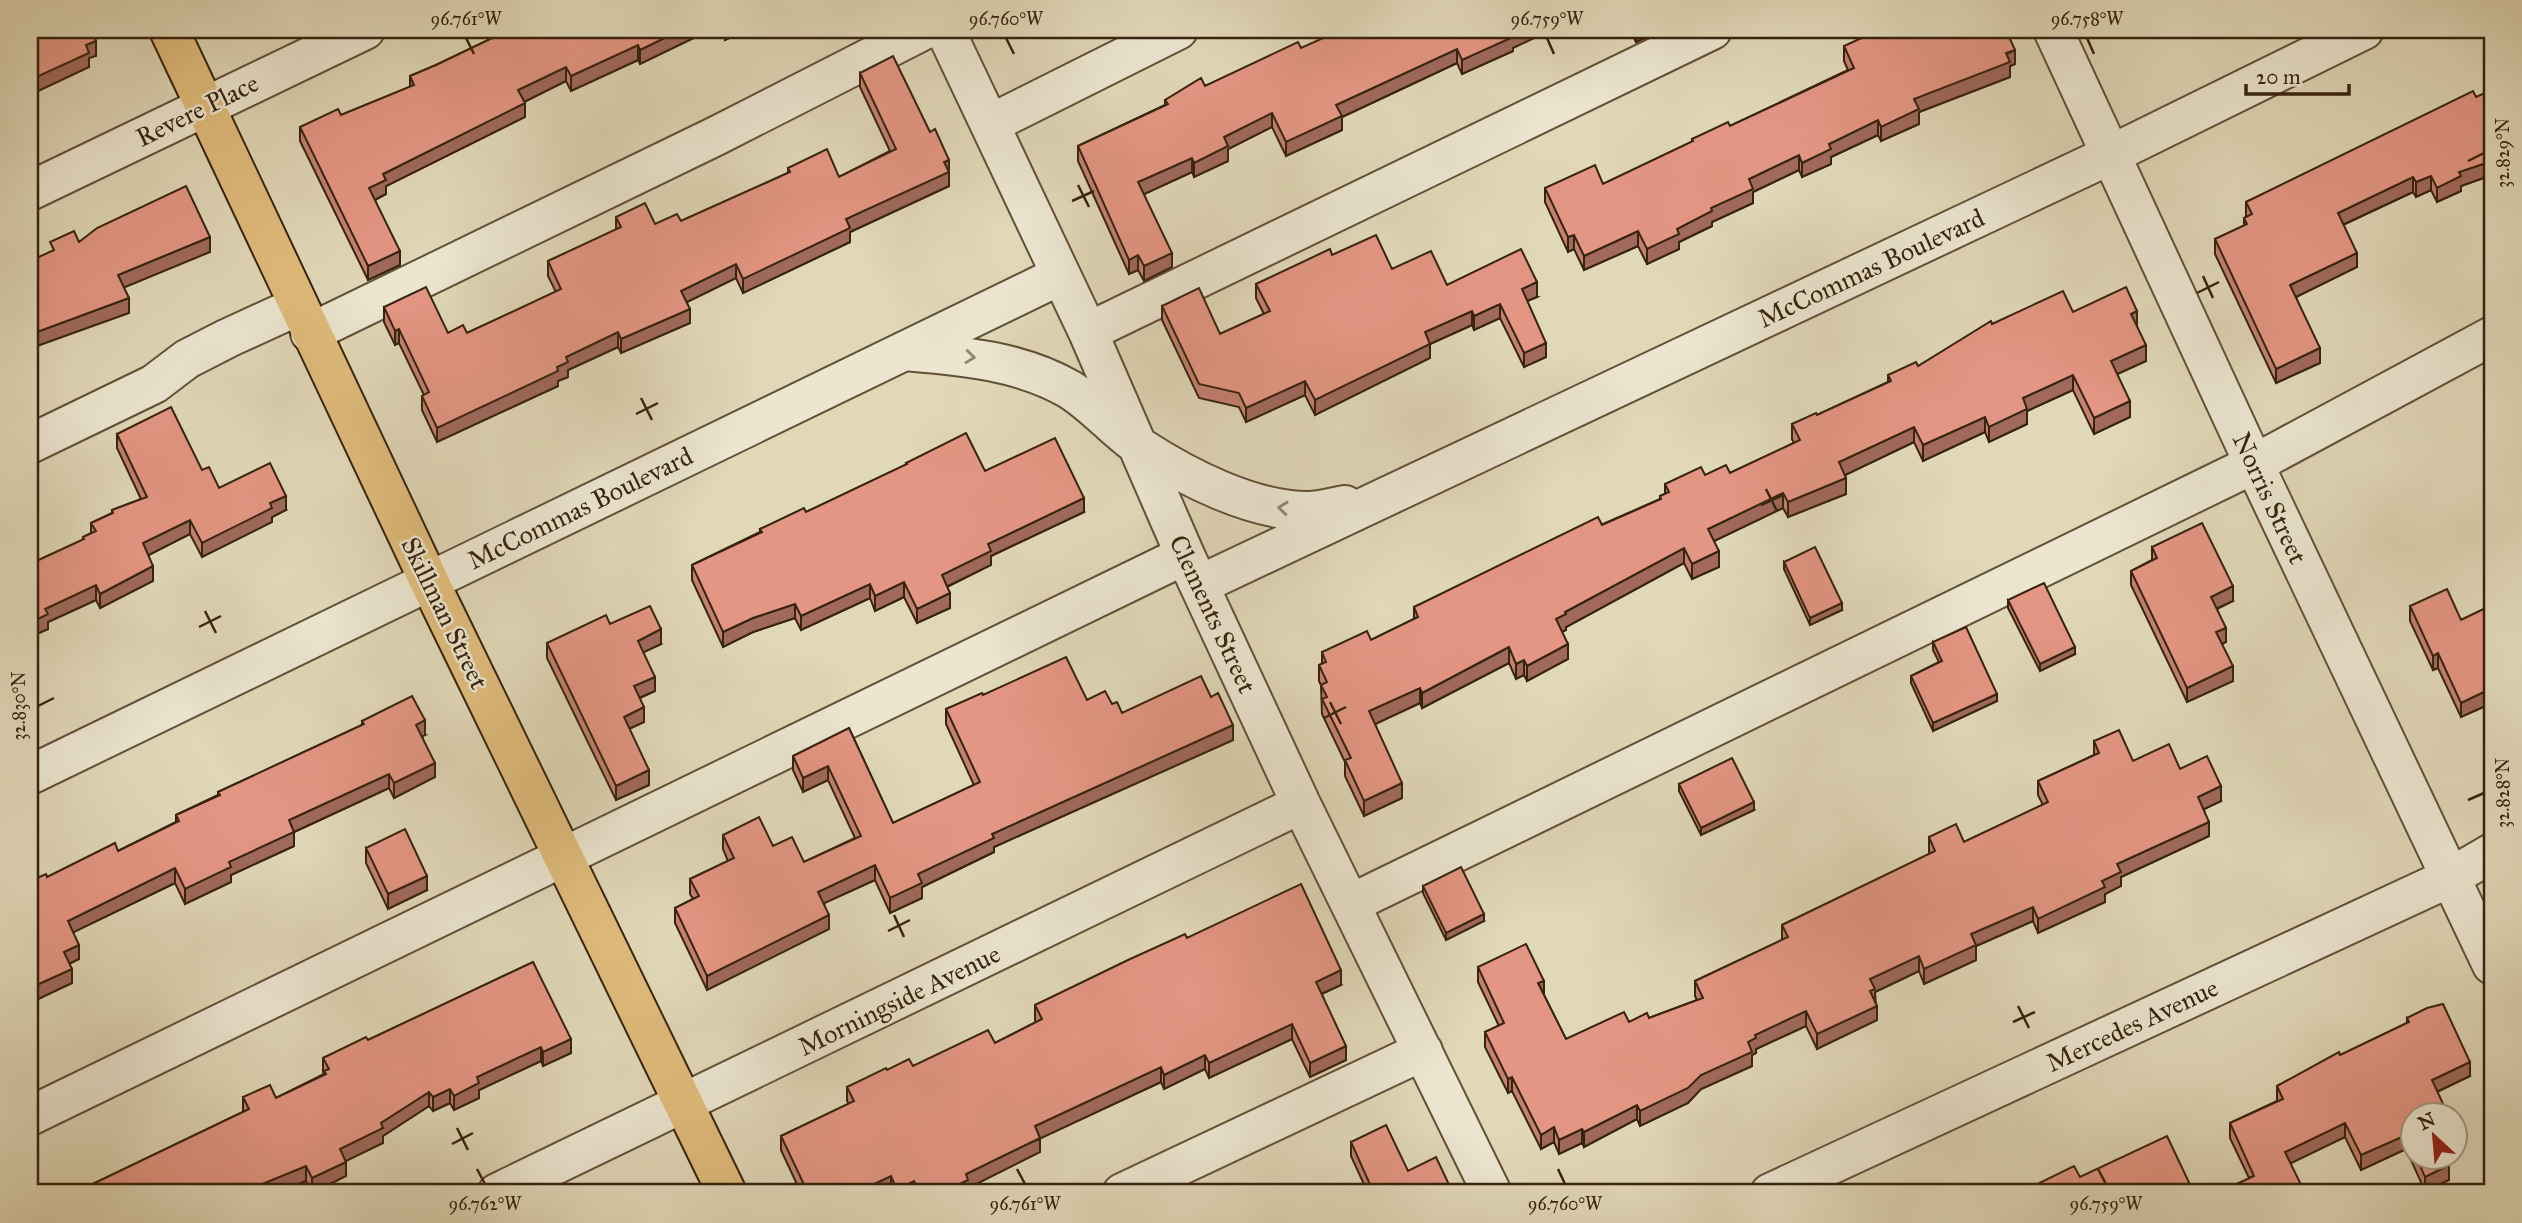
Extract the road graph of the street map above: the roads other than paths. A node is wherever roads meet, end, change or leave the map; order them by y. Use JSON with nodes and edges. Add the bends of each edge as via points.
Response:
{"nodes":[{"id":1,"x":169,"y":30,"type":"edge"},
{"id":2,"x":365,"y":30,"type":"edge"},
{"id":3,"x":924,"y":30,"type":"edge"},
{"id":4,"x":945,"y":30,"type":"edge"},
{"id":5,"x":1178,"y":30,"type":"edge"},
{"id":6,"x":1712,"y":30,"type":"edge"},
{"id":7,"x":2053,"y":30,"type":"edge"},
{"id":8,"x":2364,"y":30,"type":"edge"},
{"id":9,"x":205,"y":107,"type":"junction"},
{"id":10,"x":990,"y":124,"type":"junction"},
{"id":11,"x":2110,"y":155,"type":"junction"},
{"id":12,"x":30,"y":191,"type":"edge"},
{"id":13,"x":1061,"y":275,"type":"junction"},
{"id":14,"x":304,"y":320,"type":"junction"},
{"id":15,"x":1088,"y":332,"type":"junction"},
{"id":16,"x":2492,"y":337,"type":"edge"},
{"id":17,"x":902,"y":351,"type":"junction"},
{"id":18,"x":30,"y":444,"type":"edge"},
{"id":19,"x":1139,"y":446,"type":"junction"},
{"id":20,"x":2254,"y":464,"type":"junction"},
{"id":21,"x":1375,"y":500,"type":"junction"},
{"id":22,"x":1192,"y":570,"type":"junction"},
{"id":23,"x":429,"y":581,"type":"junction"},
{"id":24,"x":30,"y":775,"type":"edge"},
{"id":25,"x":1301,"y":804,"type":"junction"},
{"id":26,"x":2492,"y":853,"type":"edge"},
{"id":27,"x":563,"y":858,"type":"junction"},
{"id":28,"x":2449,"y":878,"type":"junction"},
{"id":29,"x":1350,"y":904,"type":"junction"},
{"id":30,"x":2492,"y":965,"type":"edge"},
{"id":31,"x":1423,"y":1051,"type":"junction"},
{"id":32,"x":684,"y":1104,"type":"junction"},
{"id":33,"x":30,"y":1116,"type":"edge"},
{"id":34,"x":497,"y":1193,"type":"edge"},
{"id":35,"x":727,"y":1193,"type":"edge"},
{"id":36,"x":1122,"y":1193,"type":"edge"},
{"id":37,"x":1492,"y":1193,"type":"edge"},
{"id":38,"x":1770,"y":1193,"type":"edge"}],
"edges":[{"from":1,"to":9,"type":"main road","name":"Skillman Street"},
{"from":2,"to":9,"type":"street","name":"Revere Place"},
{"from":3,"to":14,"type":"street","via":[[716,136]]},
{"from":4,"to":10,"type":"street","name":"Clements Street"},
{"from":5,"to":10,"type":"street"},
{"from":6,"to":15,"type":"street"},
{"from":7,"to":11,"type":"street","name":"Norris Street"},
{"from":8,"to":11,"type":"street","name":"McCommas Boulevard"},
{"from":9,"to":12,"type":"street","name":"Revere Place"},
{"from":9,"to":14,"type":"main road","name":"Skillman Street"},
{"from":10,"to":13,"type":"street","name":"Clements Street"},
{"from":11,"to":20,"type":"street","name":"Norris Street"},
{"from":11,"to":21,"type":"street","name":"McCommas Boulevard"},
{"from":13,"to":15,"type":"street","name":"Clements Street"},
{"from":13,"to":17,"type":"street","name":"McCommas Boulevard"},
{"from":14,"to":18,"type":"street","via":[[228,338],[187,359],[155,384]]},
{"from":14,"to":23,"type":"main road","name":"Skillman Street"},
{"from":15,"to":19,"type":"street","name":"Clements Street"},
{"from":16,"to":20,"type":"street"},
{"from":17,"to":19,"type":"street","name":"McCommas Boulevard","one_way":true,"via":[[977,357],[1027,369],[1070,390]]},
{"from":17,"to":23,"type":"street","name":"McCommas Boulevard"},
{"from":21,"to":19,"type":"street","name":"McCommas Boulevard","one_way":true,"via":[[1309,511],[1261,506],[1203,482]]},
{"from":19,"to":22,"type":"street","name":"Clements Street"},
{"from":20,"to":28,"type":"street","name":"Norris Street"},
{"from":20,"to":29,"type":"street"},
{"from":21,"to":22,"type":"street","name":"McCommas Boulevard"},
{"from":22,"to":25,"type":"street","name":"Clements Street"},
{"from":22,"to":27,"type":"street","name":"McCommas Boulevard"},
{"from":23,"to":24,"type":"street","name":"McCommas Boulevard"},
{"from":23,"to":27,"type":"main road","name":"Skillman Street"},
{"from":25,"to":29,"type":"street","name":"Clements Street"},
{"from":25,"to":32,"type":"street","name":"Morningside Avenue"},
{"from":26,"to":28,"type":"street","name":"Mercedes Avenue"},
{"from":27,"to":32,"type":"main road","name":"Skillman Street"},
{"from":27,"to":33,"type":"street","name":"McCommas Boulevard"},
{"from":28,"to":30,"type":"street","name":"Norris Street"},
{"from":28,"to":38,"type":"street","name":"Mercedes Avenue"},
{"from":29,"to":31,"type":"street","name":"Clements Street"},
{"from":31,"to":36,"type":"street"},
{"from":31,"to":37,"type":"street","name":"Clements Street"},
{"from":32,"to":34,"type":"street","name":"Morningside Avenue"},
{"from":32,"to":35,"type":"main road","name":"Skillman Street"}]}
